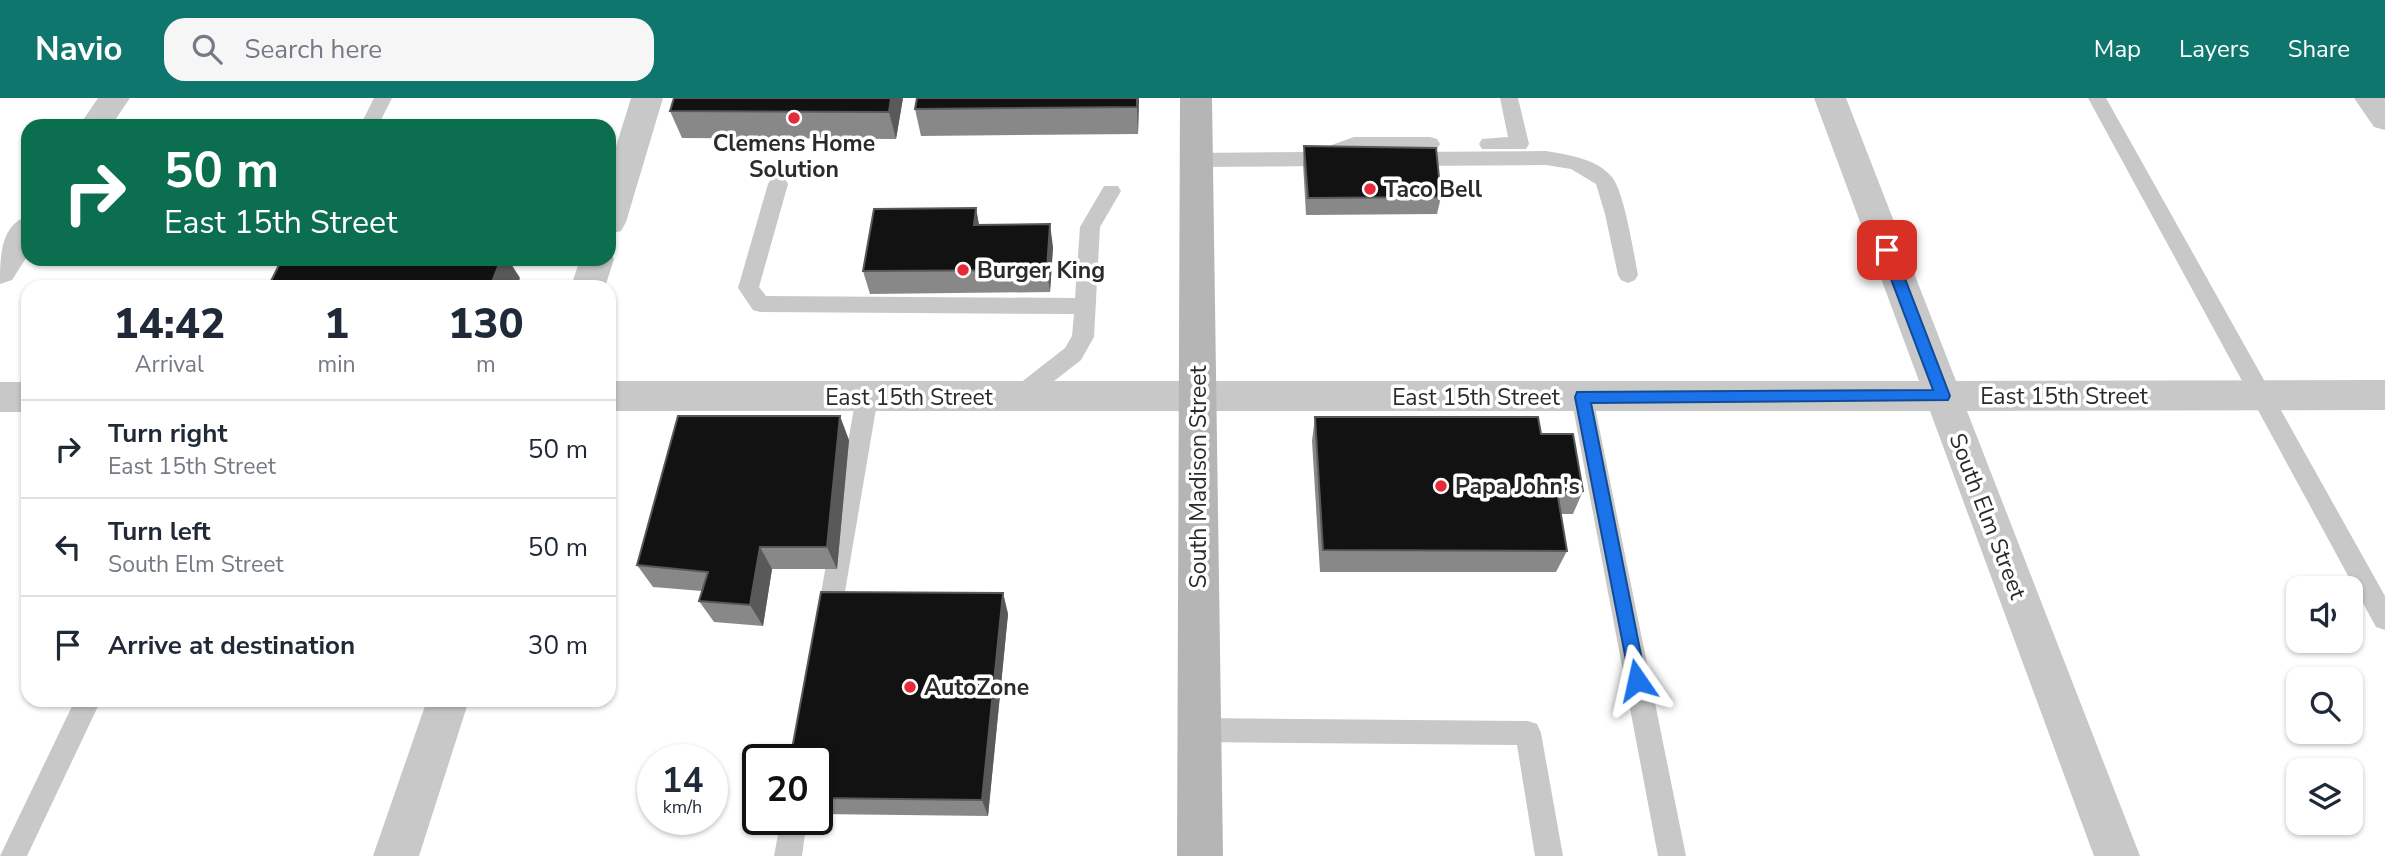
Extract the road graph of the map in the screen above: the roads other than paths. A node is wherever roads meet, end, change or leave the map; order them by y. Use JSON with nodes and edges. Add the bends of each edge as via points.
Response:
{"nodes":[{"id":1,"x":114,"y":98,"type":"edge"},
{"id":2,"x":383,"y":98,"type":"edge"},
{"id":3,"x":647,"y":98,"type":"edge"},
{"id":4,"x":1196,"y":98,"type":"edge"},
{"id":5,"x":1510,"y":98,"type":"edge"},
{"id":6,"x":1830,"y":98,"type":"edge"},
{"id":7,"x":2097,"y":98,"type":"edge"},
{"id":8,"x":2370,"y":98,"type":"edge"},
{"id":9,"x":100,"y":119,"type":"edge"},
{"id":10,"x":372,"y":119,"type":"edge"},
{"id":11,"x":2385,"y":119,"type":"edge"},
{"id":12,"x":1313,"y":159,"type":"junction"},
{"id":13,"x":1196,"y":160,"type":"junction"},
{"id":14,"x":778,"y":184,"type":"dead end"},
{"id":15,"x":1111,"y":191,"type":"dead end"},
{"id":16,"x":616,"y":199,"type":"edge"},
{"id":17,"x":21,"y":239,"type":"edge"},
{"id":18,"x":0,"y":271,"type":"edge"},
{"id":19,"x":1629,"y":275,"type":"dead end"},
{"id":20,"x":1086,"y":306,"type":"junction"},
{"id":21,"x":2261,"y":395,"type":"junction"},
{"id":22,"x":2385,"y":395,"type":"edge"},
{"id":23,"x":616,"y":396,"type":"edge"},
{"id":24,"x":1943,"y":396,"type":"junction"},
{"id":25,"x":0,"y":397,"type":"edge"},
{"id":26,"x":21,"y":397,"type":"edge"},
{"id":27,"x":867,"y":397,"type":"junction"},
{"id":28,"x":1018,"y":397,"type":"junction"},
{"id":29,"x":1582,"y":397,"type":"junction"},
{"id":30,"x":1198,"y":398,"type":"junction"},
{"id":31,"x":2385,"y":619,"type":"edge"},
{"id":32,"x":825,"y":640,"type":"edge"},
{"id":33,"x":85,"y":707,"type":"edge"},
{"id":34,"x":446,"y":707,"type":"edge"},
{"id":35,"x":1199,"y":730,"type":"junction"},
{"id":36,"x":791,"y":835,"type":"edge"},
{"id":37,"x":1550,"y":855,"type":"edge"},
{"id":38,"x":13,"y":856,"type":"edge"},
{"id":39,"x":396,"y":856,"type":"edge"},
{"id":40,"x":788,"y":856,"type":"edge"},
{"id":41,"x":1200,"y":856,"type":"edge"},
{"id":42,"x":1672,"y":856,"type":"edge"},
{"id":43,"x":2117,"y":856,"type":"edge"}],
"edges":[{"from":1,"to":9,"type":"street"},
{"from":2,"to":10,"type":"lane"},
{"from":3,"to":16,"type":"street"},
{"from":4,"to":13,"type":"main road","name":"South Madison Street"},
{"from":5,"to":12,"type":"lane","via":[[1519,144],[1354,144]]},
{"from":6,"to":24,"type":"street","name":"South Elm Street"},
{"from":7,"to":21,"type":"lane"},
{"from":8,"to":11,"type":"street"},
{"from":12,"to":13,"type":"lane"},
{"from":12,"to":19,"type":"lane","via":[[1546,158],[1576,163],[1604,180]]},
{"from":13,"to":30,"type":"main road","name":"South Madison Street"},
{"from":14,"to":20,"type":"lane","via":[[748,288],[760,304]]},
{"from":15,"to":20,"type":"lane","via":[[1090,227]]},
{"from":17,"to":18,"type":"street"},
{"from":20,"to":28,"type":"lane","via":[[1083,337],[1073,354]]},
{"from":21,"to":22,"type":"street","name":"East 15th Street"},
{"from":21,"to":24,"type":"street","name":"East 15th Street"},
{"from":21,"to":31,"type":"lane"},
{"from":23,"to":27,"type":"street","name":"East 15th Street"},
{"from":24,"to":29,"type":"street","name":"East 15th Street"},
{"from":24,"to":43,"type":"street","name":"South Elm Street"},
{"from":25,"to":26,"type":"street"},
{"from":27,"to":28,"type":"street","name":"East 15th Street"},
{"from":27,"to":32,"type":"lane"},
{"from":28,"to":30,"type":"street","name":"East 15th Street"},
{"from":29,"to":30,"type":"street","name":"East 15th Street"},
{"from":29,"to":42,"type":"lane"},
{"from":30,"to":35,"type":"main road","name":"South Madison Street"},
{"from":33,"to":38,"type":"lane"},
{"from":34,"to":39,"type":"street"},
{"from":35,"to":37,"type":"lane","via":[[1528,733]]},
{"from":35,"to":41,"type":"main road","name":"South Madison Street"},
{"from":36,"to":40,"type":"lane"}]}
